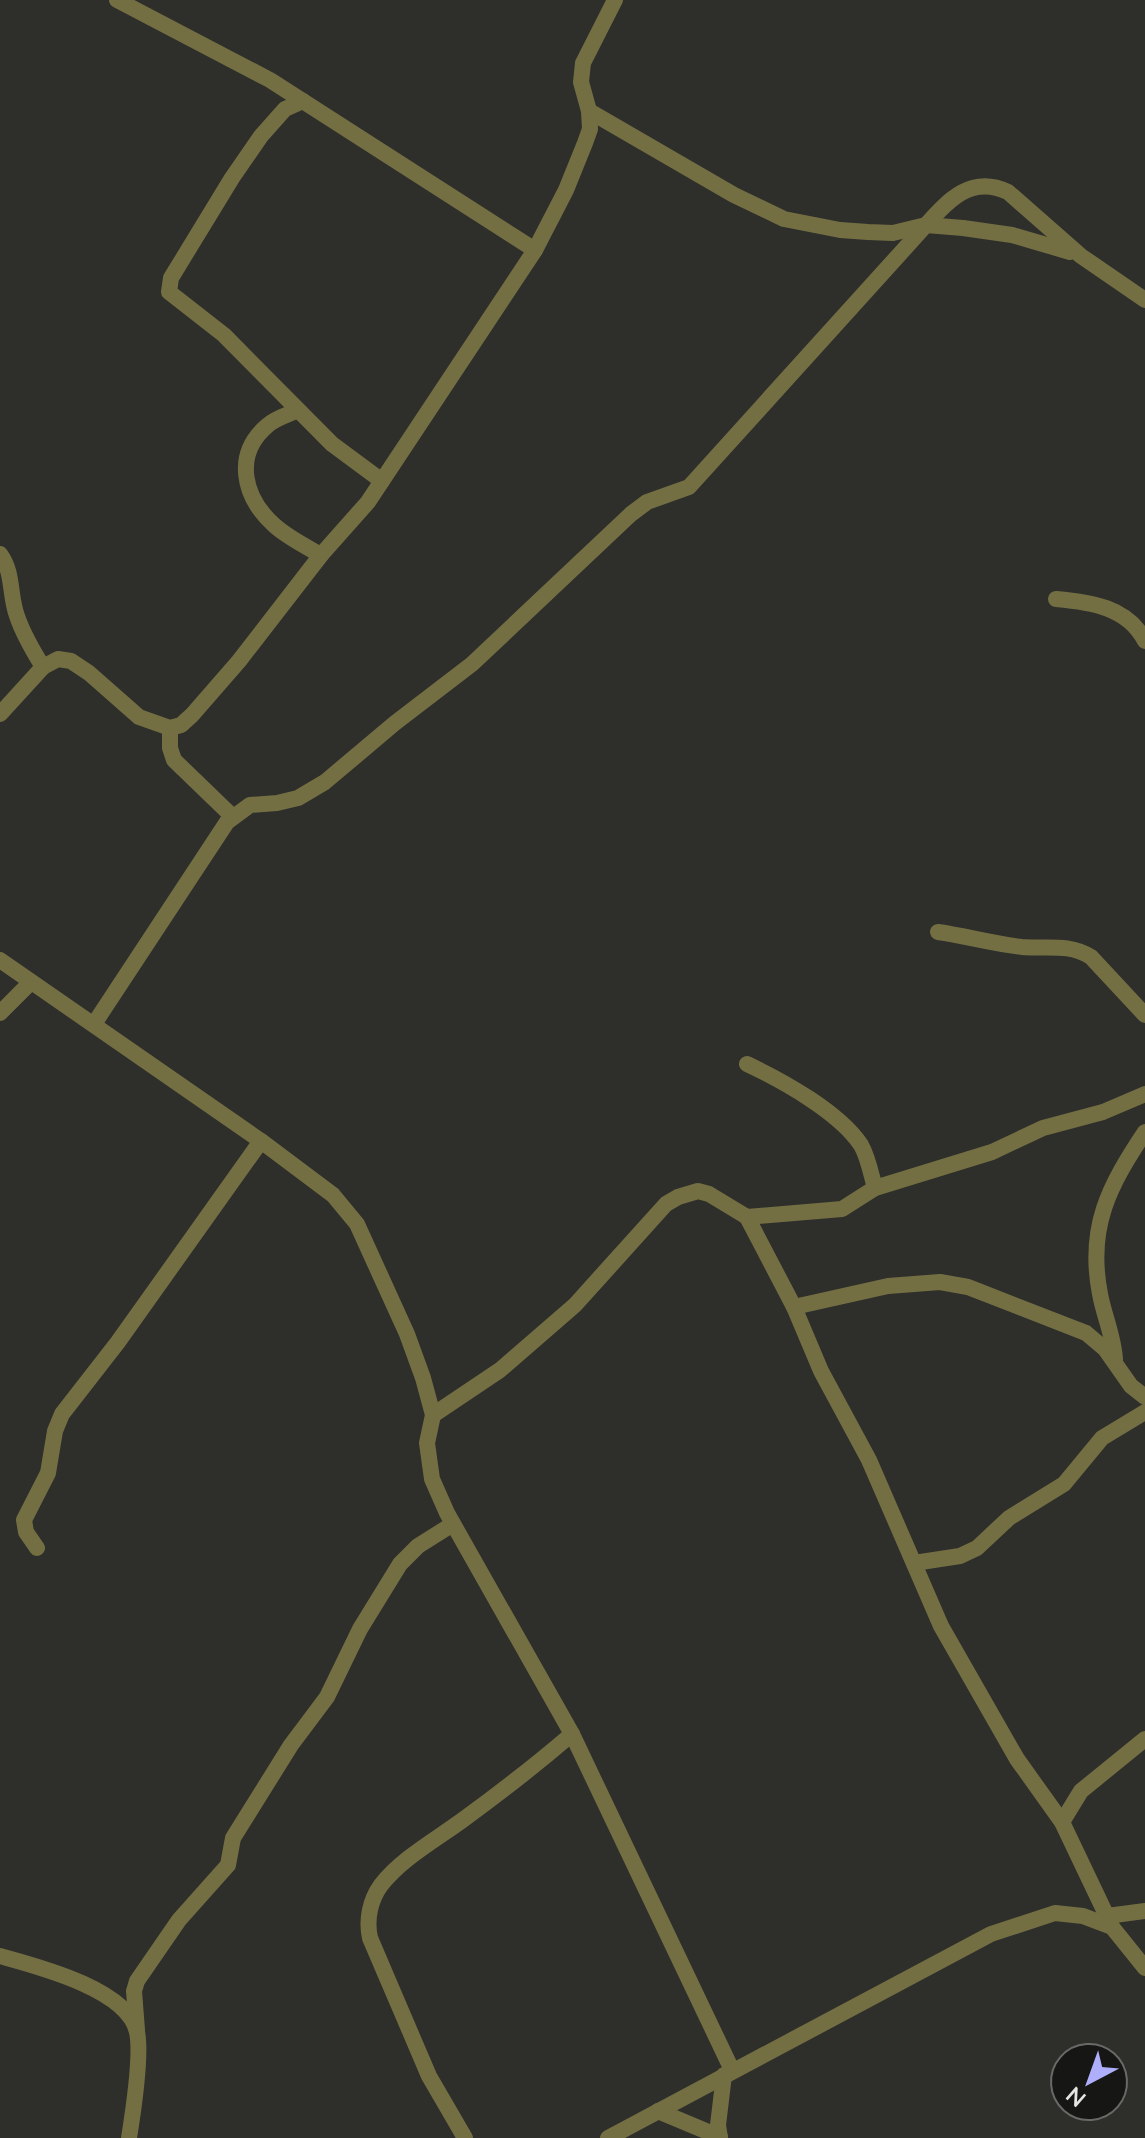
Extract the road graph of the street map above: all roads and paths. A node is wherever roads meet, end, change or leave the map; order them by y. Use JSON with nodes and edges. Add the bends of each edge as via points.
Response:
{"nodes":[{"id":1,"x":117,"y":0,"type":"edge"},
{"id":2,"x":615,"y":0,"type":"edge"},
{"id":3,"x":303,"y":101,"type":"junction"},
{"id":4,"x":589,"y":111,"type":"junction"},
{"id":5,"x":926,"y":225,"type":"junction"},
{"id":6,"x":535,"y":250,"type":"junction"},
{"id":7,"x":1081,"y":256,"type":"junction"},
{"id":8,"x":1145,"y":300,"type":"edge"},
{"id":9,"x":296,"y":411,"type":"junction"},
{"id":10,"x":382,"y":481,"type":"junction"},
{"id":11,"x":0,"y":554,"type":"edge"},
{"id":12,"x":321,"y":555,"type":"junction"},
{"id":13,"x":1056,"y":599,"type":"dead end"},
{"id":14,"x":1145,"y":641,"type":"edge"},
{"id":15,"x":43,"y":667,"type":"junction"},
{"id":16,"x":0,"y":714,"type":"edge"},
{"id":17,"x":170,"y":728,"type":"junction"},
{"id":18,"x":233,"y":817,"type":"junction"},
{"id":19,"x":938,"y":932,"type":"dead end"},
{"id":20,"x":0,"y":960,"type":"edge"},
{"id":21,"x":31,"y":982,"type":"junction"},
{"id":22,"x":0,"y":1013,"type":"edge"},
{"id":23,"x":1145,"y":1015,"type":"edge"},
{"id":24,"x":94,"y":1024,"type":"junction"},
{"id":25,"x":747,"y":1064,"type":"dead end"},
{"id":26,"x":1145,"y":1094,"type":"edge"},
{"id":27,"x":1145,"y":1132,"type":"edge"},
{"id":28,"x":261,"y":1141,"type":"junction"},
{"id":29,"x":875,"y":1188,"type":"junction"},
{"id":30,"x":747,"y":1217,"type":"junction"},
{"id":31,"x":794,"y":1307,"type":"junction"},
{"id":32,"x":1115,"y":1360,"type":"junction"},
{"id":33,"x":1145,"y":1397,"type":"edge"},
{"id":34,"x":1145,"y":1412,"type":"edge"},
{"id":35,"x":433,"y":1415,"type":"junction"},
{"id":36,"x":453,"y":1524,"type":"junction"},
{"id":37,"x":37,"y":1548,"type":"dead end"},
{"id":38,"x":914,"y":1563,"type":"junction"},
{"id":39,"x":572,"y":1734,"type":"junction"},
{"id":40,"x":1145,"y":1739,"type":"edge"},
{"id":41,"x":1062,"y":1822,"type":"junction"},
{"id":42,"x":1145,"y":1911,"type":"edge"},
{"id":43,"x":1109,"y":1921,"type":"junction"},
{"id":44,"x":0,"y":1956,"type":"edge"},
{"id":45,"x":1145,"y":1968,"type":"edge"},
{"id":46,"x":137,"y":2030,"type":"junction"},
{"id":47,"x":728,"y":2072,"type":"junction"},
{"id":48,"x":658,"y":2111,"type":"junction"},
{"id":49,"x":129,"y":2138,"type":"edge"},
{"id":50,"x":465,"y":2138,"type":"edge"},
{"id":51,"x":608,"y":2138,"type":"edge"},
{"id":52,"x":720,"y":2138,"type":"edge"}],
"edges":[{"from":1,"to":3,"type":"street"},
{"from":2,"to":4,"type":"street","via":[[583,63],[581,82]]},
{"from":3,"to":6,"type":"street"},
{"from":3,"to":9,"type":"street","via":[[285,109],[261,136],[168,287],[172,296],[224,335]]},
{"from":4,"to":5,"type":"street","via":[[784,219],[893,233]]},
{"from":4,"to":6,"type":"street","via":[[585,143]]},
{"from":5,"to":7,"type":"street","via":[[1012,235]]},
{"from":5,"to":7,"type":"street","via":[[954,197],[971,188],[994,186],[1008,192]]},
{"from":5,"to":18,"type":"street","via":[[689,487],[647,502],[631,514],[472,664],[325,782],[298,798],[250,805]]},
{"from":6,"to":10,"type":"street"},
{"from":7,"to":8,"type":"street"},
{"from":9,"to":10,"type":"street"},
{"from":9,"to":12,"type":"street","via":[[270,423],[255,439],[244,462],[245,480],[275,527]]},
{"from":10,"to":12,"type":"street"},
{"from":11,"to":15,"type":"street","via":[[13,584],[16,615]]},
{"from":12,"to":17,"type":"street","via":[[220,682],[181,725]]},
{"from":13,"to":14,"type":"street","via":[[1099,604],[1120,614]]},
{"from":15,"to":16,"type":"street"},
{"from":15,"to":17,"type":"street","via":[[58,659],[71,661],[139,717]]},
{"from":17,"to":18,"type":"street","via":[[174,760]]},
{"from":18,"to":24,"type":"street"},
{"from":19,"to":23,"type":"street","via":[[1083,952]]},
{"from":20,"to":21,"type":"street"},
{"from":21,"to":22,"type":"street"},
{"from":21,"to":24,"type":"street"},
{"from":24,"to":28,"type":"street"},
{"from":25,"to":29,"type":"street","via":[[772,1075],[846,1127],[861,1146]]},
{"from":26,"to":29,"type":"street","via":[[1043,1128],[992,1152]]},
{"from":27,"to":32,"type":"street","via":[[1114,1181],[1097,1233],[1097,1277]]},
{"from":28,"to":35,"type":"street","via":[[333,1195],[357,1224],[407,1334]]},
{"from":28,"to":37,"type":"street","via":[[62,1414],[48,1473],[24,1520]]},
{"from":29,"to":30,"type":"street","via":[[842,1209]]},
{"from":30,"to":31,"type":"street"},
{"from":30,"to":35,"type":"street","via":[[698,1191],[666,1204],[575,1305],[500,1370]]},
{"from":31,"to":32,"type":"street","via":[[888,1286],[940,1282],[968,1287],[1086,1333]]},
{"from":31,"to":38,"type":"street"},
{"from":32,"to":33,"type":"street"},
{"from":34,"to":38,"type":"street","via":[[1102,1438],[1064,1484],[1009,1518],[977,1548]]},
{"from":35,"to":36,"type":"street","via":[[427,1443],[432,1479]]},
{"from":36,"to":39,"type":"street"},
{"from":36,"to":46,"type":"street","via":[[418,1546],[393,1574],[327,1697],[233,1838],[228,1865],[179,1920],[137,1981]]},
{"from":38,"to":41,"type":"street","via":[[976,1688]]},
{"from":39,"to":47,"type":"street"},
{"from":39,"to":50,"type":"street","via":[[409,1859],[381,1886],[371,1907],[370,1938],[429,2076]]},
{"from":40,"to":41,"type":"street","via":[[1081,1791]]},
{"from":41,"to":43,"type":"street"},
{"from":42,"to":43,"type":"street"},
{"from":43,"to":45,"type":"street"},
{"from":43,"to":47,"type":"street","via":[[1055,1913],[991,1934]]},
{"from":44,"to":46,"type":"street","via":[[108,1995]]},
{"from":46,"to":49,"type":"street"},
{"from":47,"to":48,"type":"street"},
{"from":47,"to":52,"type":"street"},
{"from":48,"to":51,"type":"street"},
{"from":48,"to":52,"type":"street"}]}
